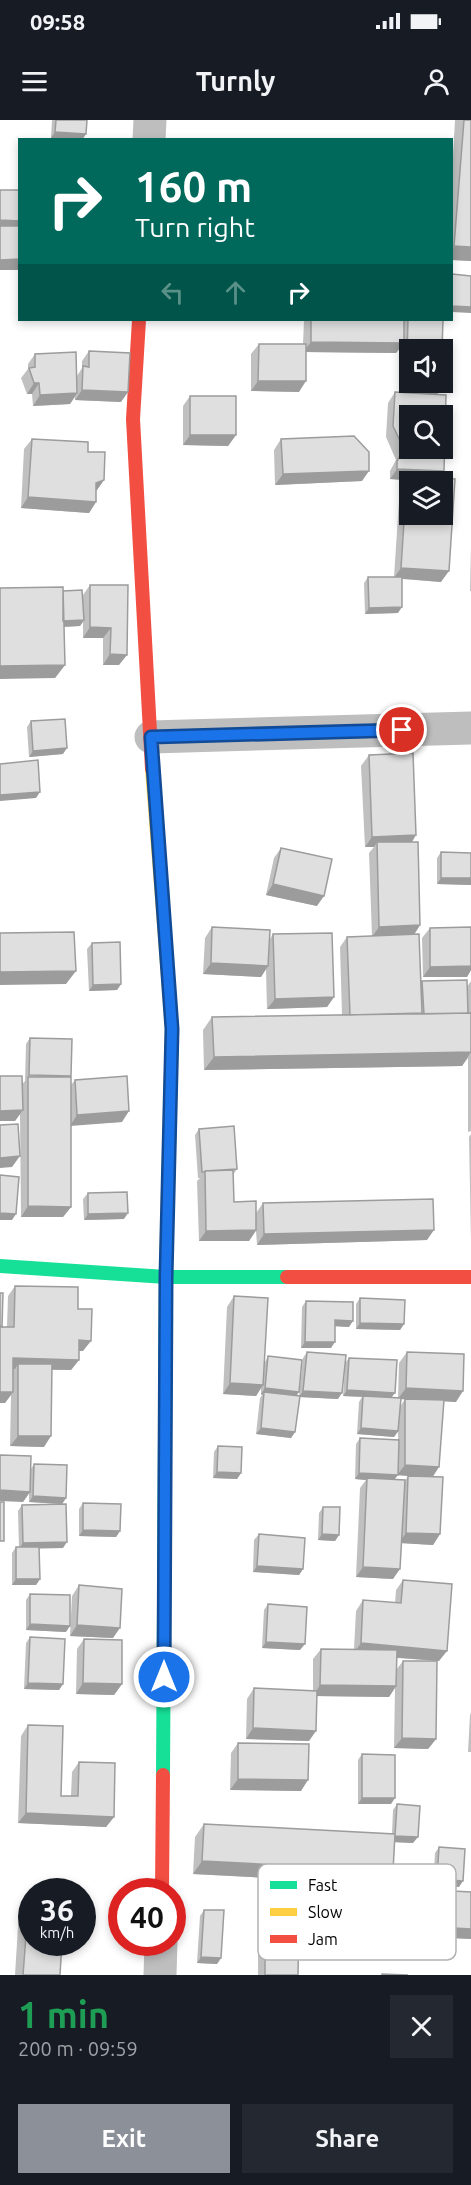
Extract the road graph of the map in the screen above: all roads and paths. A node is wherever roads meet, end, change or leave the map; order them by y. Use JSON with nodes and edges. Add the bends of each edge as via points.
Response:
{"nodes":[{"id":1,"x":150,"y":120,"type":"edge"},
{"id":2,"x":149,"y":138,"type":"edge"},
{"id":3,"x":139,"y":321,"type":"edge"},
{"id":4,"x":471,"y":728,"type":"edge"},
{"id":5,"x":151,"y":737,"type":"junction"},
{"id":6,"x":0,"y":1266,"type":"edge"},
{"id":7,"x":166,"y":1277,"type":"junction"},
{"id":8,"x":471,"y":1277,"type":"edge"},
{"id":9,"x":162,"y":1878,"type":"edge"},
{"id":10,"x":161,"y":1956,"type":"edge"},
{"id":11,"x":160,"y":1975,"type":"edge"}],
"edges":[{"from":1,"to":2,"type":"street"},
{"from":3,"to":5,"type":"street","via":[[133,419]]},
{"from":4,"to":5,"type":"street"},
{"from":5,"to":7,"type":"street","via":[[172,1029]]},
{"from":6,"to":7,"type":"street"},
{"from":7,"to":8,"type":"street"},
{"from":7,"to":9,"type":"street"},
{"from":10,"to":11,"type":"street"}]}
